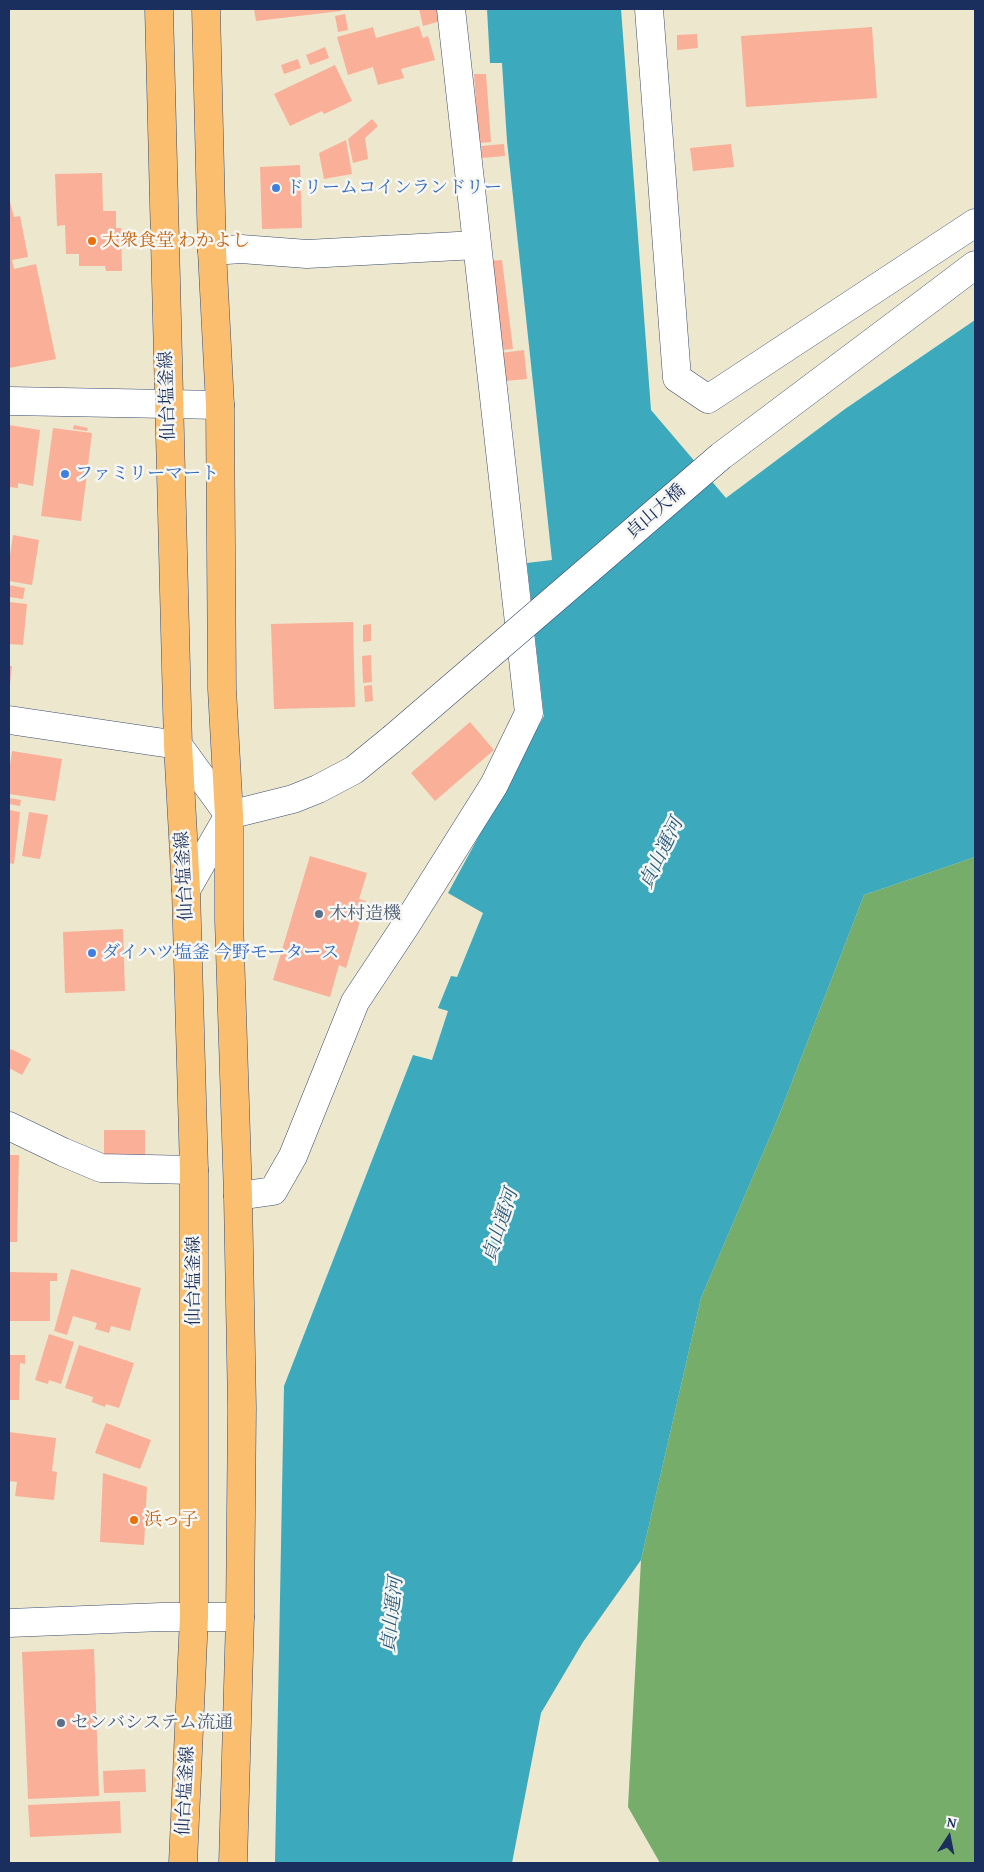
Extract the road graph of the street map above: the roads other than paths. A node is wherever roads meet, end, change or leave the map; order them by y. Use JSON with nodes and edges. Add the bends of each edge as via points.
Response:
{"nodes":[{"id":1,"x":159,"y":9,"type":"edge"},
{"id":2,"x":206,"y":9,"type":"edge"},
{"id":3,"x":451,"y":9,"type":"edge"},
{"id":4,"x":649,"y":9,"type":"edge"},
{"id":5,"x":975,"y":223,"type":"edge"},
{"id":6,"x":477,"y":244,"type":"junction"},
{"id":7,"x":212,"y":251,"type":"junction"},
{"id":8,"x":975,"y":266,"type":"edge"},
{"id":9,"x":9,"y":401,"type":"edge"},
{"id":10,"x":168,"y":405,"type":"junction"},
{"id":11,"x":220,"y":405,"type":"junction"},
{"id":12,"x":9,"y":720,"type":"edge"},
{"id":13,"x":178,"y":745,"type":"junction"},
{"id":14,"x":229,"y":815,"type":"junction"},
{"id":15,"x":186,"y":890,"type":"junction"},
{"id":16,"x":9,"y":1126,"type":"edge"},
{"id":17,"x":194,"y":1170,"type":"junction"},
{"id":18,"x":238,"y":1196,"type":"junction"},
{"id":19,"x":194,"y":1617,"type":"junction"},
{"id":20,"x":240,"y":1617,"type":"junction"},
{"id":21,"x":9,"y":1623,"type":"edge"},
{"id":22,"x":183,"y":1863,"type":"edge"},
{"id":23,"x":233,"y":1863,"type":"edge"}],
"edges":[{"from":1,"to":10,"type":"main road","name":"仙台塩釜線"},
{"from":2,"to":7,"type":"main road"},
{"from":3,"to":6,"type":"street"},
{"from":4,"to":5,"type":"street","via":[[677,378],[708,399]]},
{"from":6,"to":7,"type":"street","via":[[307,254]]},
{"from":6,"to":18,"type":"street","via":[[529,713],[494,785],[355,1002],[293,1156],[273,1191]]},
{"from":7,"to":11,"type":"main road"},
{"from":8,"to":14,"type":"street","name":"貞山大橋","bridge":true,"via":[[721,456],[354,770],[293,799]]},
{"from":9,"to":10,"type":"street"},
{"from":10,"to":11,"type":"street"},
{"from":10,"to":13,"type":"main road","name":"仙台塩釜線"},
{"from":11,"to":14,"type":"main road","via":[[222,689]]},
{"from":12,"to":13,"type":"street"},
{"from":13,"to":14,"type":"street"},
{"from":13,"to":15,"type":"main road","name":"仙台塩釜線"},
{"from":14,"to":15,"type":"street"},
{"from":14,"to":18,"type":"main road"},
{"from":15,"to":17,"type":"main road","name":"仙台塩釜線"},
{"from":16,"to":17,"type":"street","via":[[101,1168]]},
{"from":17,"to":19,"type":"main road","name":"仙台塩釜線"},
{"from":18,"to":20,"type":"main road","via":[[242,1408]]},
{"from":19,"to":20,"type":"street"},
{"from":19,"to":21,"type":"street"},
{"from":19,"to":22,"type":"main road","name":"仙台塩釜線"},
{"from":20,"to":23,"type":"main road"}]}
